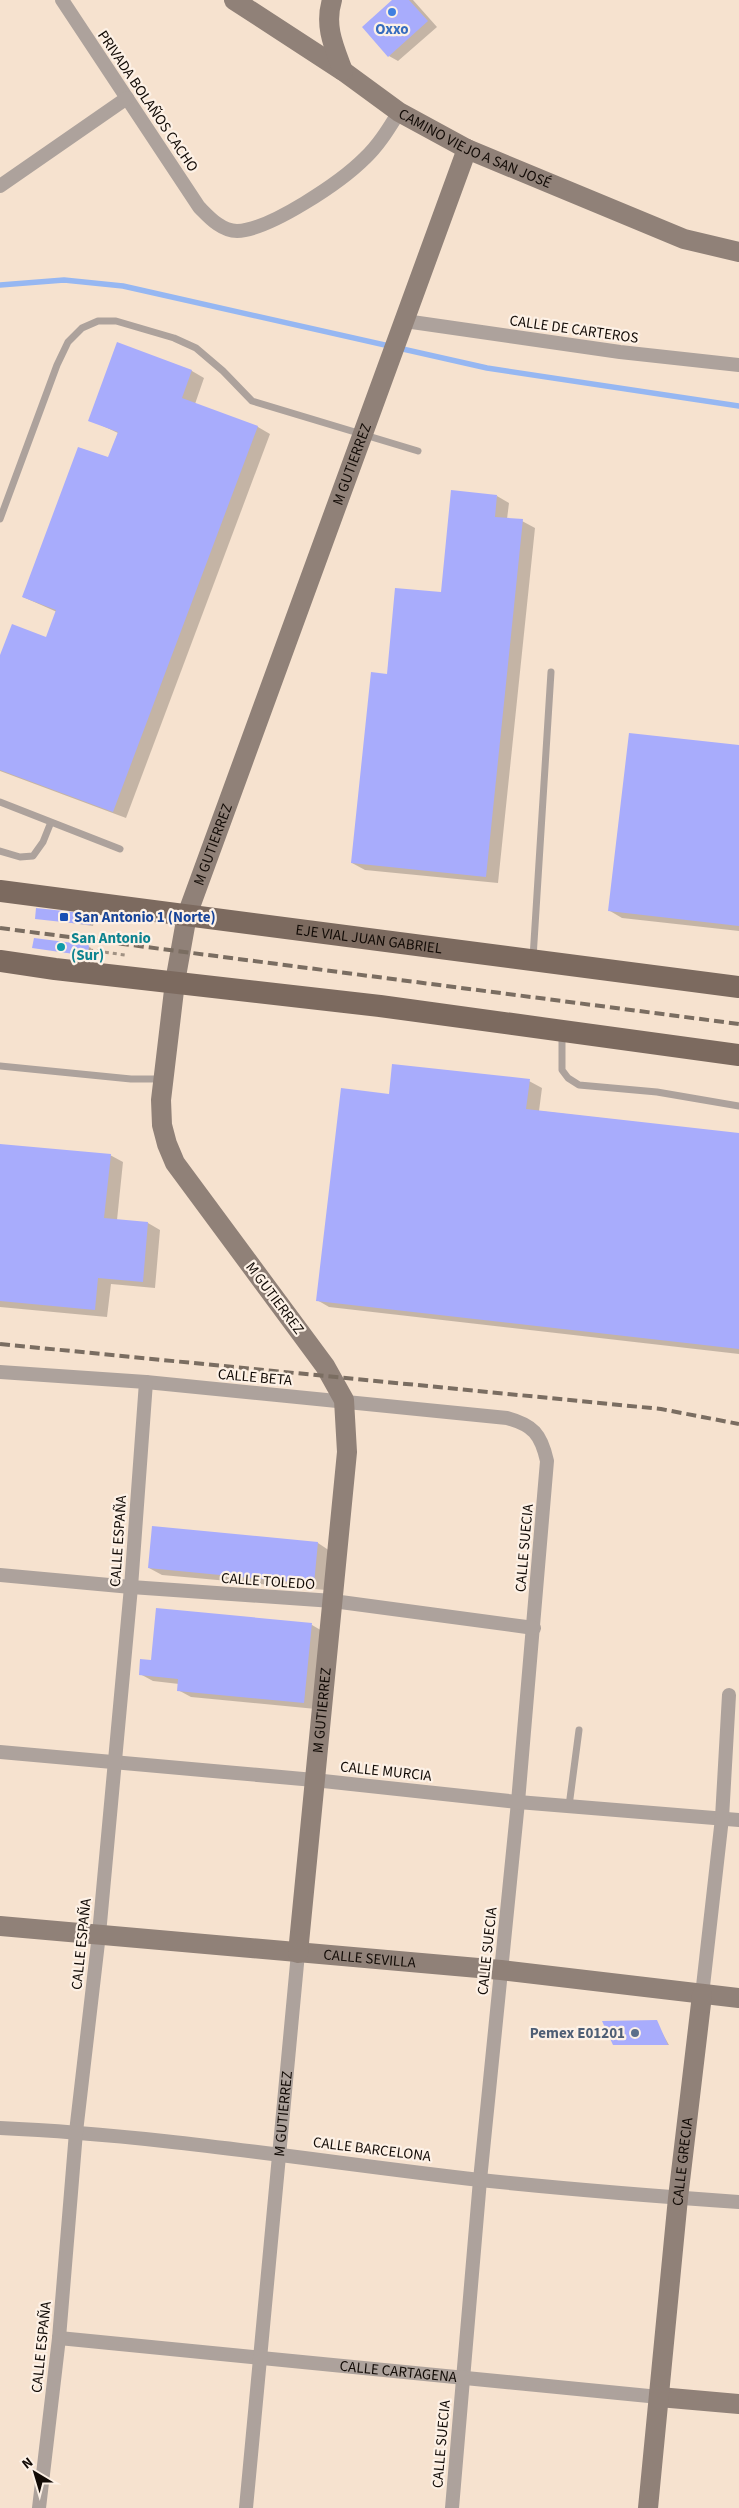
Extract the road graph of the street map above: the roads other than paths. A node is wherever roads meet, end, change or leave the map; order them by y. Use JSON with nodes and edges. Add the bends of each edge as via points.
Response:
{"nodes":[{"id":1,"x":62,"y":0,"type":"edge"},
{"id":2,"x":234,"y":0,"type":"edge"},
{"id":3,"x":332,"y":0,"type":"edge"},
{"id":4,"x":343,"y":71,"type":"junction"},
{"id":5,"x":127,"y":98,"type":"junction"},
{"id":6,"x":399,"y":112,"type":"junction"},
{"id":7,"x":468,"y":149,"type":"junction"},
{"id":8,"x":0,"y":186,"type":"edge"},
{"id":9,"x":739,"y":252,"type":"edge"},
{"id":10,"x":404,"y":324,"type":"junction"},
{"id":11,"x":739,"y":365,"type":"edge"},
{"id":12,"x":363,"y":435,"type":"junction"},
{"id":13,"x":418,"y":451,"type":"dead end"},
{"id":14,"x":0,"y":520,"type":"edge"},
{"id":15,"x":551,"y":672,"type":"dead end"},
{"id":16,"x":0,"y":802,"type":"edge"},
{"id":17,"x":51,"y":822,"type":"junction"},
{"id":18,"x":120,"y":849,"type":"dead end"},
{"id":19,"x":0,"y":851,"type":"edge"},
{"id":20,"x":0,"y":891,"type":"edge"},
{"id":21,"x":187,"y":915,"type":"junction"},
{"id":22,"x":533,"y":960,"type":"junction"},
{"id":23,"x":0,"y":961,"type":"edge"},
{"id":24,"x":175,"y":982,"type":"junction"},
{"id":25,"x":739,"y":987,"type":"edge"},
{"id":26,"x":562,"y":1032,"type":"junction"},
{"id":27,"x":739,"y":1054,"type":"edge"},
{"id":28,"x":0,"y":1066,"type":"edge"},
{"id":29,"x":163,"y":1080,"type":"junction"},
{"id":30,"x":739,"y":1106,"type":"edge"},
{"id":31,"x":0,"y":1372,"type":"edge"},
{"id":32,"x":146,"y":1382,"type":"junction"},
{"id":33,"x":344,"y":1400,"type":"junction"},
{"id":34,"x":506,"y":1418,"type":"joint"},
{"id":35,"x":0,"y":1575,"type":"edge"},
{"id":36,"x":131,"y":1588,"type":"junction"},
{"id":37,"x":333,"y":1601,"type":"junction"},
{"id":38,"x":534,"y":1628,"type":"junction"},
{"id":39,"x":729,"y":1695,"type":"dead end"},
{"id":40,"x":579,"y":1730,"type":"dead end"},
{"id":41,"x":0,"y":1752,"type":"edge"},
{"id":42,"x":115,"y":1762,"type":"junction"},
{"id":43,"x":314,"y":1780,"type":"junction"},
{"id":44,"x":518,"y":1802,"type":"junction"},
{"id":45,"x":569,"y":1806,"type":"junction"},
{"id":46,"x":722,"y":1818,"type":"junction"},
{"id":47,"x":739,"y":1820,"type":"edge"},
{"id":48,"x":0,"y":1926,"type":"edge"},
{"id":49,"x":99,"y":1934,"type":"junction"},
{"id":50,"x":298,"y":1953,"type":"junction"},
{"id":51,"x":501,"y":1970,"type":"junction"},
{"id":52,"x":702,"y":1995,"type":"junction"},
{"id":53,"x":739,"y":1998,"type":"edge"},
{"id":54,"x":0,"y":2128,"type":"edge"},
{"id":55,"x":76,"y":2132,"type":"junction"},
{"id":56,"x":278,"y":2154,"type":"junction"},
{"id":57,"x":480,"y":2180,"type":"junction"},
{"id":58,"x":678,"y":2198,"type":"junction"},
{"id":59,"x":739,"y":2202,"type":"edge"},
{"id":60,"x":59,"y":2338,"type":"junction"},
{"id":61,"x":261,"y":2360,"type":"junction"},
{"id":62,"x":463,"y":2379,"type":"junction"},
{"id":63,"x":659,"y":2397,"type":"junction"},
{"id":64,"x":739,"y":2404,"type":"edge"},
{"id":65,"x":39,"y":2508,"type":"edge"},
{"id":66,"x":246,"y":2508,"type":"edge"},
{"id":67,"x":452,"y":2508,"type":"edge"},
{"id":68,"x":648,"y":2508,"type":"edge"}],
"edges":[{"from":1,"to":5,"type":"street","name":"PRIVADA BOLAÑOS CACHO"},
{"from":2,"to":4,"type":"street","name":"CAMINO VIEJO A SAN JOSÉ"},
{"from":3,"to":4,"type":"street","via":[[328,27]]},
{"from":4,"to":6,"type":"street","name":"CAMINO VIEJO A SAN JOSÉ"},
{"from":5,"to":6,"type":"street","name":"PRIVADA BOLAÑOS CACHO","via":[[199,207],[223,227],[236,231],[269,222],[306,202],[365,158]]},
{"from":5,"to":8,"type":"street"},
{"from":6,"to":7,"type":"street","name":"CAMINO VIEJO A SAN JOSÉ"},
{"from":7,"to":9,"type":"street","name":"CAMINO VIEJO A SAN JOSÉ","via":[[684,239]]},
{"from":7,"to":10,"type":"street","name":"M GUTIERREZ"},
{"from":10,"to":11,"type":"street","name":"CALLE DE CARTEROS"},
{"from":10,"to":12,"type":"street","name":"M GUTIERREZ"},
{"from":12,"to":13,"type":"lane"},
{"from":12,"to":14,"type":"lane","via":[[252,401],[210,359],[174,338],[116,321],[98,321],[82,328],[68,342]]},
{"from":12,"to":21,"type":"street","name":"M GUTIERREZ"},
{"from":15,"to":22,"type":"lane"},
{"from":16,"to":17,"type":"lane"},
{"from":17,"to":18,"type":"lane"},
{"from":17,"to":19,"type":"lane","via":[[44,842],[33,856]]},
{"from":20,"to":21,"type":"main road","name":"EJE VIAL JUAN GABRIEL"},
{"from":21,"to":22,"type":"main road","name":"EJE VIAL JUAN GABRIEL"},
{"from":21,"to":24,"type":"street","name":"M GUTIERREZ"},
{"from":22,"to":25,"type":"main road","name":"EJE VIAL JUAN GABRIEL"},
{"from":23,"to":24,"type":"main road"},
{"from":24,"to":26,"type":"main road"},
{"from":24,"to":29,"type":"street","name":"M GUTIERREZ"},
{"from":26,"to":27,"type":"main road"},
{"from":26,"to":30,"type":"lane","via":[[562,1070],[579,1085],[657,1092]]},
{"from":28,"to":29,"type":"lane"},
{"from":29,"to":33,"type":"street","name":"M GUTIERREZ","via":[[162,1125],[175,1163],[325,1366]]},
{"from":31,"to":32,"type":"street","name":"CALLE BETA"},
{"from":32,"to":33,"type":"street","name":"CALLE BETA"},
{"from":32,"to":36,"type":"street","name":"CALLE ESPAÑA"},
{"from":33,"to":34,"type":"street","name":"CALLE BETA"},
{"from":33,"to":37,"type":"street","name":"M GUTIERREZ","via":[[347,1452]]},
{"from":34,"to":38,"type":"street","name":"CALLE SUECIA","via":[[524,1422],[533,1430],[544,1448],[547,1461]]},
{"from":35,"to":36,"type":"street","name":"CALLE TOLEDO"},
{"from":36,"to":37,"type":"street","name":"CALLE TOLEDO"},
{"from":36,"to":42,"type":"street","name":"CALLE ESPAÑA"},
{"from":37,"to":38,"type":"street","name":"CALLE TOLEDO"},
{"from":37,"to":43,"type":"street","name":"M GUTIERREZ"},
{"from":38,"to":44,"type":"street","name":"CALLE SUECIA"},
{"from":39,"to":46,"type":"street","name":"CALLE GRECIA"},
{"from":40,"to":45,"type":"lane"},
{"from":41,"to":42,"type":"street","name":"CALLE MURCIA"},
{"from":42,"to":43,"type":"street","name":"CALLE MURCIA"},
{"from":42,"to":49,"type":"street","name":"CALLE ESPAÑA"},
{"from":43,"to":44,"type":"street","name":"CALLE MURCIA"},
{"from":43,"to":50,"type":"street","name":"M GUTIERREZ"},
{"from":44,"to":45,"type":"street","name":"CALLE MURCIA"},
{"from":44,"to":51,"type":"street","name":"CALLE SUECIA"},
{"from":45,"to":46,"type":"street","name":"CALLE MURCIA"},
{"from":46,"to":47,"type":"street","name":"CALLE MURCIA"},
{"from":46,"to":52,"type":"street","name":"CALLE GRECIA"},
{"from":48,"to":49,"type":"street","name":"CALLE SEVILLA"},
{"from":49,"to":50,"type":"street","name":"CALLE SEVILLA"},
{"from":49,"to":55,"type":"street","name":"CALLE ESPAÑA"},
{"from":50,"to":51,"type":"street","name":"CALLE SEVILLA"},
{"from":50,"to":56,"type":"street","name":"M GUTIERREZ"},
{"from":51,"to":52,"type":"street","name":"CALLE SEVILLA"},
{"from":51,"to":57,"type":"street","name":"CALLE SUECIA"},
{"from":52,"to":53,"type":"street","name":"CALLE SEVILLA"},
{"from":52,"to":58,"type":"street","name":"CALLE GRECIA"},
{"from":54,"to":55,"type":"street","name":"CALLE BARCELONA"},
{"from":55,"to":56,"type":"street","name":"CALLE BARCELONA"},
{"from":55,"to":60,"type":"street","name":"CALLE ESPAÑA"},
{"from":56,"to":57,"type":"street","name":"CALLE BARCELONA"},
{"from":56,"to":61,"type":"street","name":"M GUTIERREZ"},
{"from":57,"to":58,"type":"street","name":"CALLE BARCELONA"},
{"from":57,"to":62,"type":"street","name":"CALLE SUECIA"},
{"from":58,"to":59,"type":"street","name":"CALLE BARCELONA"},
{"from":58,"to":63,"type":"street","name":"CALLE GRECIA"},
{"from":60,"to":61,"type":"street","name":"CALLE CARTAGENA"},
{"from":60,"to":65,"type":"street","name":"CALLE ESPAÑA"},
{"from":61,"to":62,"type":"street","name":"CALLE CARTAGENA"},
{"from":61,"to":66,"type":"street","name":"M GUTIERREZ"},
{"from":62,"to":63,"type":"street","name":"CALLE CARTAGENA"},
{"from":62,"to":67,"type":"street","name":"CALLE SUECIA"},
{"from":63,"to":64,"type":"street","name":"CALLE CARTAGENA"},
{"from":63,"to":68,"type":"street","name":"CALLE GRECIA"}]}
